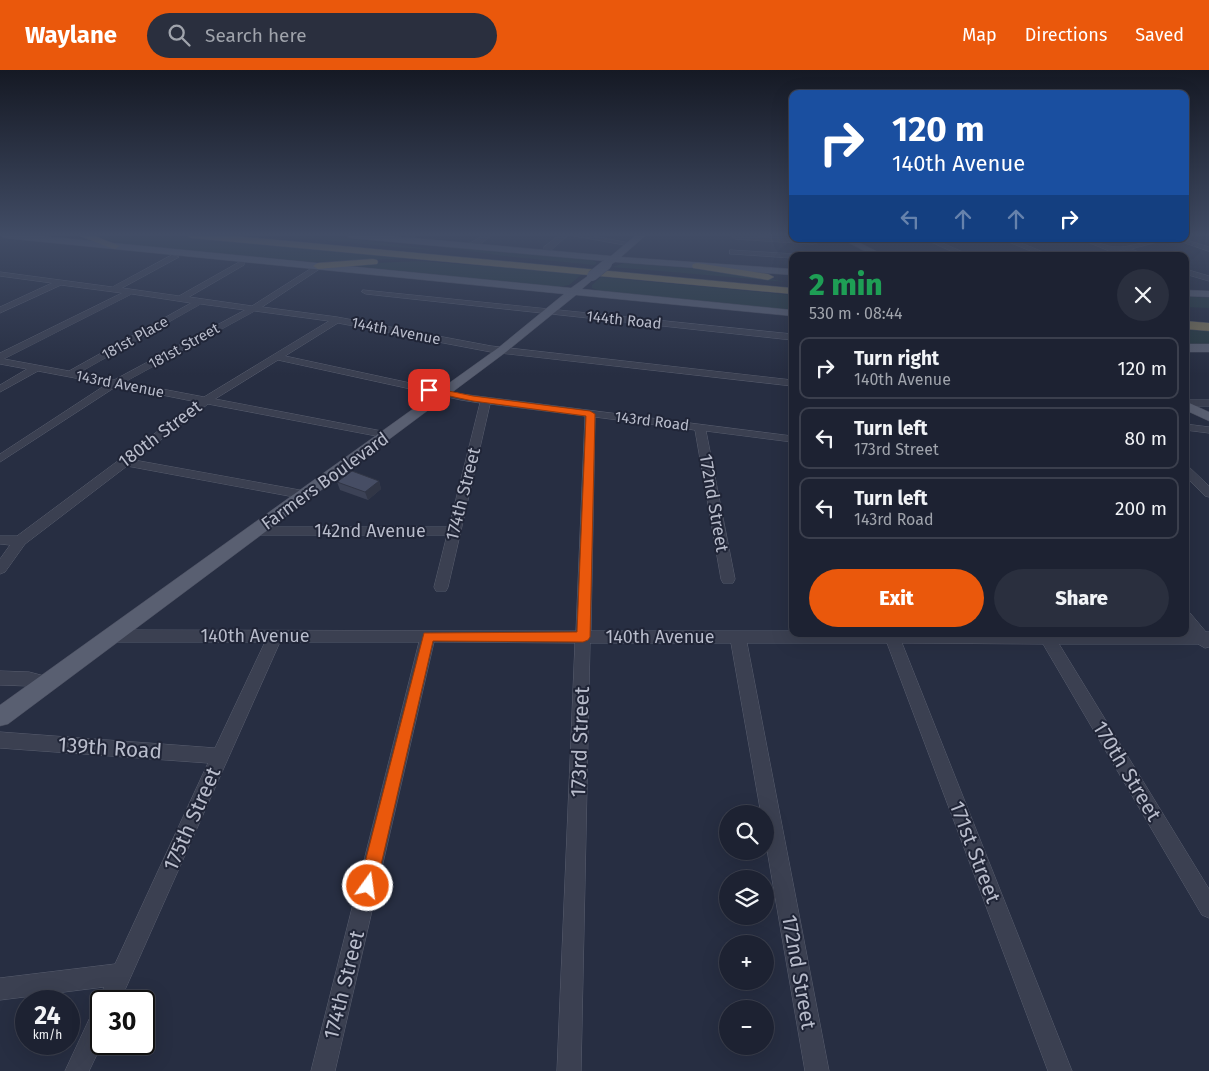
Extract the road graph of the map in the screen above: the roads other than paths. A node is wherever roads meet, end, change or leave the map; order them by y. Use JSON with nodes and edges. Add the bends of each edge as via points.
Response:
{"nodes":[{"id":1,"x":61,"y":282,"type":"joint"},
{"id":2,"x":128,"y":282,"type":"edge"},
{"id":3,"x":210,"y":282,"type":"edge"},
{"id":4,"x":294,"y":282,"type":"edge"},
{"id":5,"x":479,"y":282,"type":"edge"},
{"id":6,"x":585,"y":282,"type":"edge"},
{"id":7,"x":699,"y":282,"type":"edge"},
{"id":8,"x":739,"y":282,"type":"edge"},
{"id":9,"x":789,"y":286,"type":"edge"},
{"id":10,"x":114,"y":289,"type":"junction"},
{"id":11,"x":574,"y":291,"type":"junction"},
{"id":12,"x":789,"y":291,"type":"edge"},
{"id":13,"x":130,"y":292,"type":"junction"},
{"id":14,"x":366,"y":292,"type":"dead end"},
{"id":15,"x":1189,"y":293,"type":"edge"},
{"id":16,"x":1209,"y":294,"type":"edge"},
{"id":17,"x":182,"y":298,"type":"junction"},
{"id":18,"x":200,"y":301,"type":"junction"},
{"id":19,"x":253,"y":309,"type":"junction"},
{"id":20,"x":0,"y":310,"type":"edge"},
{"id":21,"x":548,"y":312,"type":"junction"},
{"id":22,"x":789,"y":312,"type":"edge"},
{"id":23,"x":1189,"y":319,"type":"edge"},
{"id":24,"x":337,"y":320,"type":"junction"},
{"id":25,"x":1209,"y":320,"type":"edge"},
{"id":26,"x":1189,"y":325,"type":"edge"},
{"id":27,"x":1209,"y":327,"type":"edge"},
{"id":28,"x":789,"y":337,"type":"edge"},
{"id":29,"x":1189,"y":348,"type":"edge"},
{"id":30,"x":1209,"y":348,"type":"edge"},
{"id":31,"x":502,"y":350,"type":"junction"},
{"id":32,"x":0,"y":357,"type":"edge"},
{"id":33,"x":277,"y":357,"type":"junction"},
{"id":34,"x":0,"y":361,"type":"edge"},
{"id":35,"x":36,"y":368,"type":"junction"},
{"id":36,"x":70,"y":375,"type":"junction"},
{"id":37,"x":116,"y":383,"type":"junction"},
{"id":38,"x":789,"y":383,"type":"edge"},
{"id":39,"x":0,"y":389,"type":"edge"},
{"id":40,"x":445,"y":393,"type":"junction"},
{"id":41,"x":486,"y":400,"type":"junction"},
{"id":42,"x":205,"y":401,"type":"junction"},
{"id":43,"x":1209,"y":403,"type":"edge"},
{"id":44,"x":1189,"y":404,"type":"edge"},
{"id":45,"x":1189,"y":406,"type":"edge"},
{"id":46,"x":590,"y":414,"type":"junction"},
{"id":47,"x":1209,"y":416,"type":"edge"},
{"id":48,"x":700,"y":428,"type":"junction"},
{"id":49,"x":1189,"y":428,"type":"edge"},
{"id":50,"x":1209,"y":430,"type":"edge"},
{"id":51,"x":387,"y":435,"type":"junction"},
{"id":52,"x":789,"y":440,"type":"edge"},
{"id":53,"x":0,"y":459,"type":"edge"},
{"id":54,"x":122,"y":462,"type":"junction"},
{"id":55,"x":1189,"y":473,"type":"edge"},
{"id":56,"x":1209,"y":493,"type":"edge"},
{"id":57,"x":305,"y":495,"type":"junction"},
{"id":58,"x":256,"y":531,"type":"junction"},
{"id":59,"x":454,"y":531,"type":"junction"},
{"id":60,"x":0,"y":540,"type":"edge"},
{"id":61,"x":20,"y":541,"type":"junction"},
{"id":62,"x":0,"y":569,"type":"edge"},
{"id":63,"x":728,"y":579,"type":"dead end"},
{"id":64,"x":441,"y":587,"type":"dead end"},
{"id":65,"x":1189,"y":621,"type":"edge"},
{"id":66,"x":112,"y":636,"type":"junction"},
{"id":67,"x":275,"y":636,"type":"junction"},
{"id":68,"x":428,"y":637,"type":"junction"},
{"id":69,"x":583,"y":637,"type":"junction"},
{"id":70,"x":815,"y":637,"type":"edge"},
{"id":71,"x":892,"y":637,"type":"edge"},
{"id":72,"x":1047,"y":637,"type":"edge"},
{"id":73,"x":1078,"y":637,"type":"edge"},
{"id":74,"x":738,"y":638,"type":"junction"},
{"id":75,"x":1207,"y":641,"type":"edge"},
{"id":76,"x":0,"y":678,"type":"edge"},
{"id":77,"x":46,"y":683,"type":"junction"},
{"id":78,"x":0,"y":717,"type":"edge"},
{"id":79,"x":0,"y":740,"type":"edge"},
{"id":80,"x":221,"y":756,"type":"junction"},
{"id":81,"x":1209,"y":908,"type":"edge"},
{"id":82,"x":122,"y":974,"type":"junction"},
{"id":83,"x":0,"y":989,"type":"edge"},
{"id":84,"x":115,"y":990,"type":"edge"},
{"id":85,"x":90,"y":1043,"type":"edge"},
{"id":86,"x":77,"y":1071,"type":"edge"},
{"id":87,"x":323,"y":1071,"type":"edge"},
{"id":88,"x":569,"y":1071,"type":"edge"},
{"id":89,"x":817,"y":1071,"type":"edge"},
{"id":90,"x":1060,"y":1071,"type":"edge"}],
"edges":[{"from":1,"to":10,"type":"street","name":"144th Avenue"},
{"from":1,"to":20,"type":"street"},
{"from":2,"to":10,"type":"street"},
{"from":3,"to":17,"type":"street","name":"181st Place"},
{"from":4,"to":19,"type":"street","name":"181st Street"},
{"from":5,"to":11,"type":"main road"},
{"from":6,"to":11,"type":"main road","name":"Farmers Boulevard","bridge":true},
{"from":7,"to":12,"type":"highway"},
{"from":8,"to":9,"type":"highway"},
{"from":10,"to":13,"type":"street","name":"144th Avenue"},
{"from":11,"to":21,"type":"main road","name":"Farmers Boulevard"},
{"from":11,"to":22,"type":"main road"},
{"from":13,"to":17,"type":"street","name":"144th Avenue"},
{"from":13,"to":32,"type":"street"},
{"from":14,"to":21,"type":"street","name":"144th Road"},
{"from":15,"to":16,"type":"main road"},
{"from":17,"to":18,"type":"street","name":"144th Avenue"},
{"from":18,"to":19,"type":"street","name":"144th Avenue"},
{"from":18,"to":36,"type":"street","name":"181st Place"},
{"from":19,"to":24,"type":"street","name":"144th Avenue"},
{"from":19,"to":37,"type":"street","name":"181st Street"},
{"from":21,"to":28,"type":"street","name":"144th Road"},
{"from":21,"to":31,"type":"main road","name":"Farmers Boulevard"},
{"from":23,"to":25,"type":"highway"},
{"from":24,"to":31,"type":"street","name":"144th Avenue"},
{"from":24,"to":33,"type":"street","name":"180th Street"},
{"from":26,"to":27,"type":"highway"},
{"from":29,"to":30,"type":"main road"},
{"from":31,"to":38,"type":"street","name":"144th Avenue"},
{"from":31,"to":40,"type":"main road","name":"Farmers Boulevard"},
{"from":33,"to":40,"type":"street","name":"143rd Road"},
{"from":33,"to":42,"type":"street","name":"180th Street"},
{"from":34,"to":35,"type":"street","name":"143rd Avenue"},
{"from":35,"to":36,"type":"street","name":"143rd Avenue"},
{"from":35,"to":39,"type":"street"},
{"from":36,"to":37,"type":"street","name":"143rd Avenue"},
{"from":37,"to":42,"type":"street","name":"143rd Avenue"},
{"from":37,"to":53,"type":"street","name":"181st Street"},
{"from":40,"to":41,"type":"street","name":"143rd Road"},
{"from":40,"to":51,"type":"main road","name":"Farmers Boulevard"},
{"from":41,"to":46,"type":"street","name":"143rd Road"},
{"from":41,"to":59,"type":"street","name":"174th Street"},
{"from":42,"to":51,"type":"street","name":"143rd Avenue"},
{"from":42,"to":54,"type":"street","name":"180th Street"},
{"from":43,"to":44,"type":"street"},
{"from":45,"to":47,"type":"main road"},
{"from":46,"to":48,"type":"street","name":"143rd Road"},
{"from":46,"to":69,"type":"street","name":"173rd Street"},
{"from":48,"to":52,"type":"street","name":"143rd Road"},
{"from":48,"to":63,"type":"street","name":"172nd Street"},
{"from":49,"to":50,"type":"street"},
{"from":51,"to":57,"type":"main road","name":"Farmers Boulevard"},
{"from":54,"to":57,"type":"street"},
{"from":54,"to":61,"type":"street","name":"180th Street"},
{"from":55,"to":56,"type":"street"},
{"from":57,"to":58,"type":"main road","name":"Farmers Boulevard"},
{"from":58,"to":59,"type":"street","name":"142nd Avenue"},
{"from":58,"to":66,"type":"main road","name":"Farmers Boulevard"},
{"from":59,"to":64,"type":"street","name":"174th Street"},
{"from":60,"to":61,"type":"street"},
{"from":61,"to":62,"type":"street","name":"180th Street"},
{"from":65,"to":75,"type":"street"},
{"from":66,"to":67,"type":"street","name":"140th Avenue"},
{"from":66,"to":77,"type":"main road","name":"Farmers Boulevard"},
{"from":67,"to":68,"type":"street","name":"140th Avenue"},
{"from":67,"to":80,"type":"street","name":"175th Street"},
{"from":68,"to":69,"type":"street","name":"140th Avenue"},
{"from":68,"to":87,"type":"street","name":"174th Street"},
{"from":69,"to":74,"type":"street","name":"140th Avenue"},
{"from":69,"to":88,"type":"street","name":"173rd Street"},
{"from":70,"to":74,"type":"street","name":"140th Avenue"},
{"from":71,"to":90,"type":"street","name":"171st Street"},
{"from":72,"to":81,"type":"street","name":"170th Street"},
{"from":73,"to":75,"type":"street","name":"140th Avenue"},
{"from":74,"to":89,"type":"street","name":"172nd Street"},
{"from":76,"to":77,"type":"street"},
{"from":77,"to":78,"type":"main road","name":"Farmers Boulevard"},
{"from":79,"to":80,"type":"street","name":"139th Road"},
{"from":80,"to":82,"type":"street","name":"175th Street"},
{"from":82,"to":83,"type":"street"},
{"from":82,"to":84,"type":"street","name":"175th Street"},
{"from":85,"to":86,"type":"street"}]}
